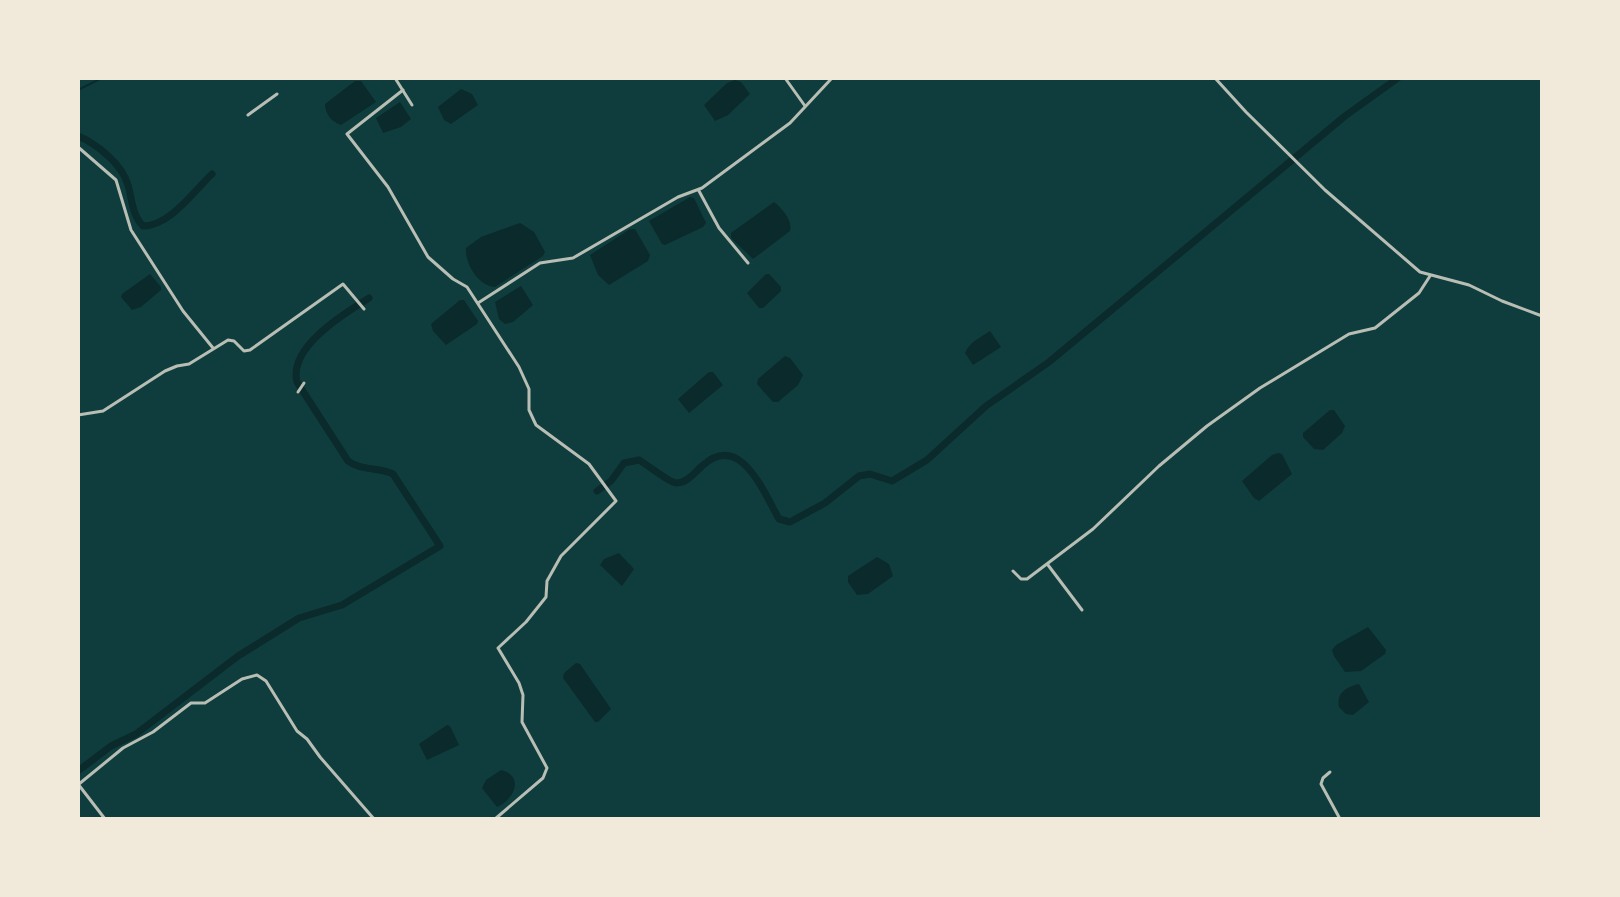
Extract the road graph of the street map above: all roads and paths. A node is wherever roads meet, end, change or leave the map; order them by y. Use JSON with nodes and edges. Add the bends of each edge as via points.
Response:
{"nodes":[{"id":1,"x":395,"y":78,"type":"edge"},
{"id":2,"x":785,"y":78,"type":"edge"},
{"id":3,"x":832,"y":78,"type":"edge"},
{"id":4,"x":1215,"y":78,"type":"edge"},
{"id":5,"x":403,"y":90,"type":"junction"},
{"id":6,"x":277,"y":94,"type":"dead end"},
{"id":7,"x":412,"y":105,"type":"dead end"},
{"id":8,"x":805,"y":106,"type":"junction"},
{"id":9,"x":248,"y":115,"type":"dead end"},
{"id":10,"x":78,"y":147,"type":"edge"},
{"id":11,"x":699,"y":190,"type":"junction"},
{"id":12,"x":748,"y":263,"type":"dead end"},
{"id":13,"x":1430,"y":276,"type":"junction"},
{"id":14,"x":478,"y":303,"type":"junction"},
{"id":15,"x":364,"y":309,"type":"dead end"},
{"id":16,"x":1542,"y":316,"type":"edge"},
{"id":17,"x":213,"y":348,"type":"junction"},
{"id":18,"x":304,"y":383,"type":"dead end"},
{"id":19,"x":298,"y":392,"type":"dead end"},
{"id":20,"x":78,"y":415,"type":"edge"},
{"id":21,"x":1047,"y":564,"type":"junction"},
{"id":22,"x":1013,"y":571,"type":"dead end"},
{"id":23,"x":1082,"y":610,"type":"dead end"},
{"id":24,"x":1330,"y":772,"type":"dead end"},
{"id":25,"x":78,"y":784,"type":"edge"},
{"id":26,"x":105,"y":819,"type":"edge"},
{"id":27,"x":374,"y":819,"type":"edge"},
{"id":28,"x":495,"y":819,"type":"edge"},
{"id":29,"x":1340,"y":819,"type":"edge"}],
"edges":[{"from":1,"to":5,"type":"street"},
{"from":2,"to":8,"type":"street"},
{"from":3,"to":8,"type":"street"},
{"from":4,"to":13,"type":"street","via":[[1289,155],[1404,259]]},
{"from":5,"to":7,"type":"street"},
{"from":5,"to":14,"type":"street","via":[[347,134],[388,187],[428,257],[467,287]]},
{"from":6,"to":9,"type":"street"},
{"from":8,"to":11,"type":"street"},
{"from":10,"to":17,"type":"street","via":[[116,180],[131,230]]},
{"from":11,"to":12,"type":"street","via":[[719,228]]},
{"from":11,"to":14,"type":"street","via":[[573,258],[540,263]]},
{"from":13,"to":16,"type":"street","via":[[1469,285]]},
{"from":13,"to":21,"type":"street","via":[[1419,293],[1375,328],[1349,334],[1207,426]]},
{"from":14,"to":28,"type":"street","via":[[526,380],[536,425],[579,456],[616,501],[561,556],[547,581],[546,597],[498,648],[519,683],[522,722],[547,774]]},
{"from":15,"to":17,"type":"street","via":[[343,284],[250,350],[241,350],[232,339]]},
{"from":17,"to":20,"type":"street","via":[[103,411]]},
{"from":18,"to":19,"type":"street"},
{"from":21,"to":22,"type":"street","via":[[1023,580]]},
{"from":21,"to":23,"type":"street"},
{"from":24,"to":29,"type":"street","via":[[1321,784]]},
{"from":25,"to":26,"type":"street"},
{"from":25,"to":27,"type":"street","via":[[191,703],[205,703],[257,675],[297,731]]}]}
